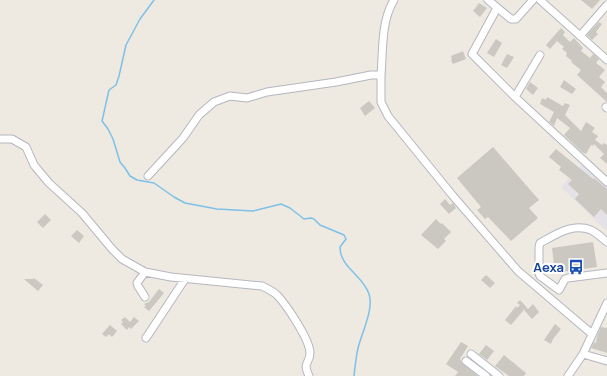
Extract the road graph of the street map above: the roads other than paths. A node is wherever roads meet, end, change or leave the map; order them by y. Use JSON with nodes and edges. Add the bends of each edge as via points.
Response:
{"nodes":[{"id":1,"x":394,"y":0,"type":"edge"},
{"id":2,"x":488,"y":0,"type":"edge"},
{"id":3,"x":533,"y":0,"type":"edge"},
{"id":4,"x":540,"y":0,"type":"edge"},
{"id":5,"x":607,"y":5,"type":"edge"},
{"id":6,"x":497,"y":8,"type":"junction"},
{"id":7,"x":580,"y":36,"type":"junction"},
{"id":8,"x":540,"y":55,"type":"dead end"},
{"id":9,"x":607,"y":60,"type":"edge"},
{"id":10,"x":381,"y":75,"type":"junction"},
{"id":11,"x":515,"y":97,"type":"junction"},
{"id":12,"x":0,"y":139,"type":"edge"},
{"id":13,"x":148,"y":176,"type":"dead end"},
{"id":14,"x":607,"y":182,"type":"edge"},
{"id":15,"x":607,"y":242,"type":"edge"},
{"id":16,"x":145,"y":272,"type":"junction"},
{"id":17,"x":607,"y":273,"type":"edge"},
{"id":18,"x":185,"y":278,"type":"junction"},
{"id":19,"x":559,"y":290,"type":"junction"},
{"id":20,"x":145,"y":297,"type":"dead end"},
{"id":21,"x":553,"y":302,"type":"junction"},
{"id":22,"x":607,"y":303,"type":"edge"},
{"id":23,"x":592,"y":334,"type":"junction"},
{"id":24,"x":146,"y":338,"type":"dead end"},
{"id":25,"x":471,"y":354,"type":"dead end"},
{"id":26,"x":583,"y":354,"type":"junction"},
{"id":27,"x":607,"y":360,"type":"edge"},
{"id":28,"x":466,"y":362,"type":"dead end"},
{"id":29,"x":309,"y":376,"type":"edge"},
{"id":30,"x":486,"y":376,"type":"edge"},
{"id":31,"x":500,"y":376,"type":"edge"},
{"id":32,"x":568,"y":376,"type":"edge"}],
"edges":[{"from":1,"to":10,"type":"street","via":[[388,10],[385,25]]},
{"from":2,"to":6,"type":"street"},
{"from":3,"to":6,"type":"street","via":[[516,20]]},
{"from":4,"to":7,"type":"street"},
{"from":5,"to":7,"type":"street"},
{"from":6,"to":11,"type":"street","via":[[472,54]]},
{"from":7,"to":9,"type":"street"},
{"from":8,"to":11,"type":"street"},
{"from":10,"to":13,"type":"street","via":[[267,92],[247,98],[230,96],[214,102],[199,115],[183,138]]},
{"from":10,"to":21,"type":"street","via":[[381,102],[388,116],[513,265]]},
{"from":11,"to":14,"type":"street"},
{"from":12,"to":16,"type":"street","via":[[12,139],[26,147],[34,165],[49,184],[82,213],[112,250]]},
{"from":15,"to":19,"type":"street","via":[[593,231],[580,228],[567,229],[540,243],[540,276]]},
{"from":16,"to":18,"type":"street"},
{"from":16,"to":20,"type":"street","via":[[137,283]]},
{"from":17,"to":19,"type":"street","via":[[565,279]]},
{"from":18,"to":24,"type":"street"},
{"from":18,"to":29,"type":"street","via":[[262,286],[271,290],[296,321],[307,342],[310,357],[305,363],[305,369]]},
{"from":19,"to":21,"type":"street"},
{"from":21,"to":23,"type":"street"},
{"from":22,"to":23,"type":"street"},
{"from":23,"to":26,"type":"street"},
{"from":25,"to":31,"type":"street"},
{"from":26,"to":27,"type":"street"},
{"from":26,"to":32,"type":"street"},
{"from":28,"to":30,"type":"street"}]}
